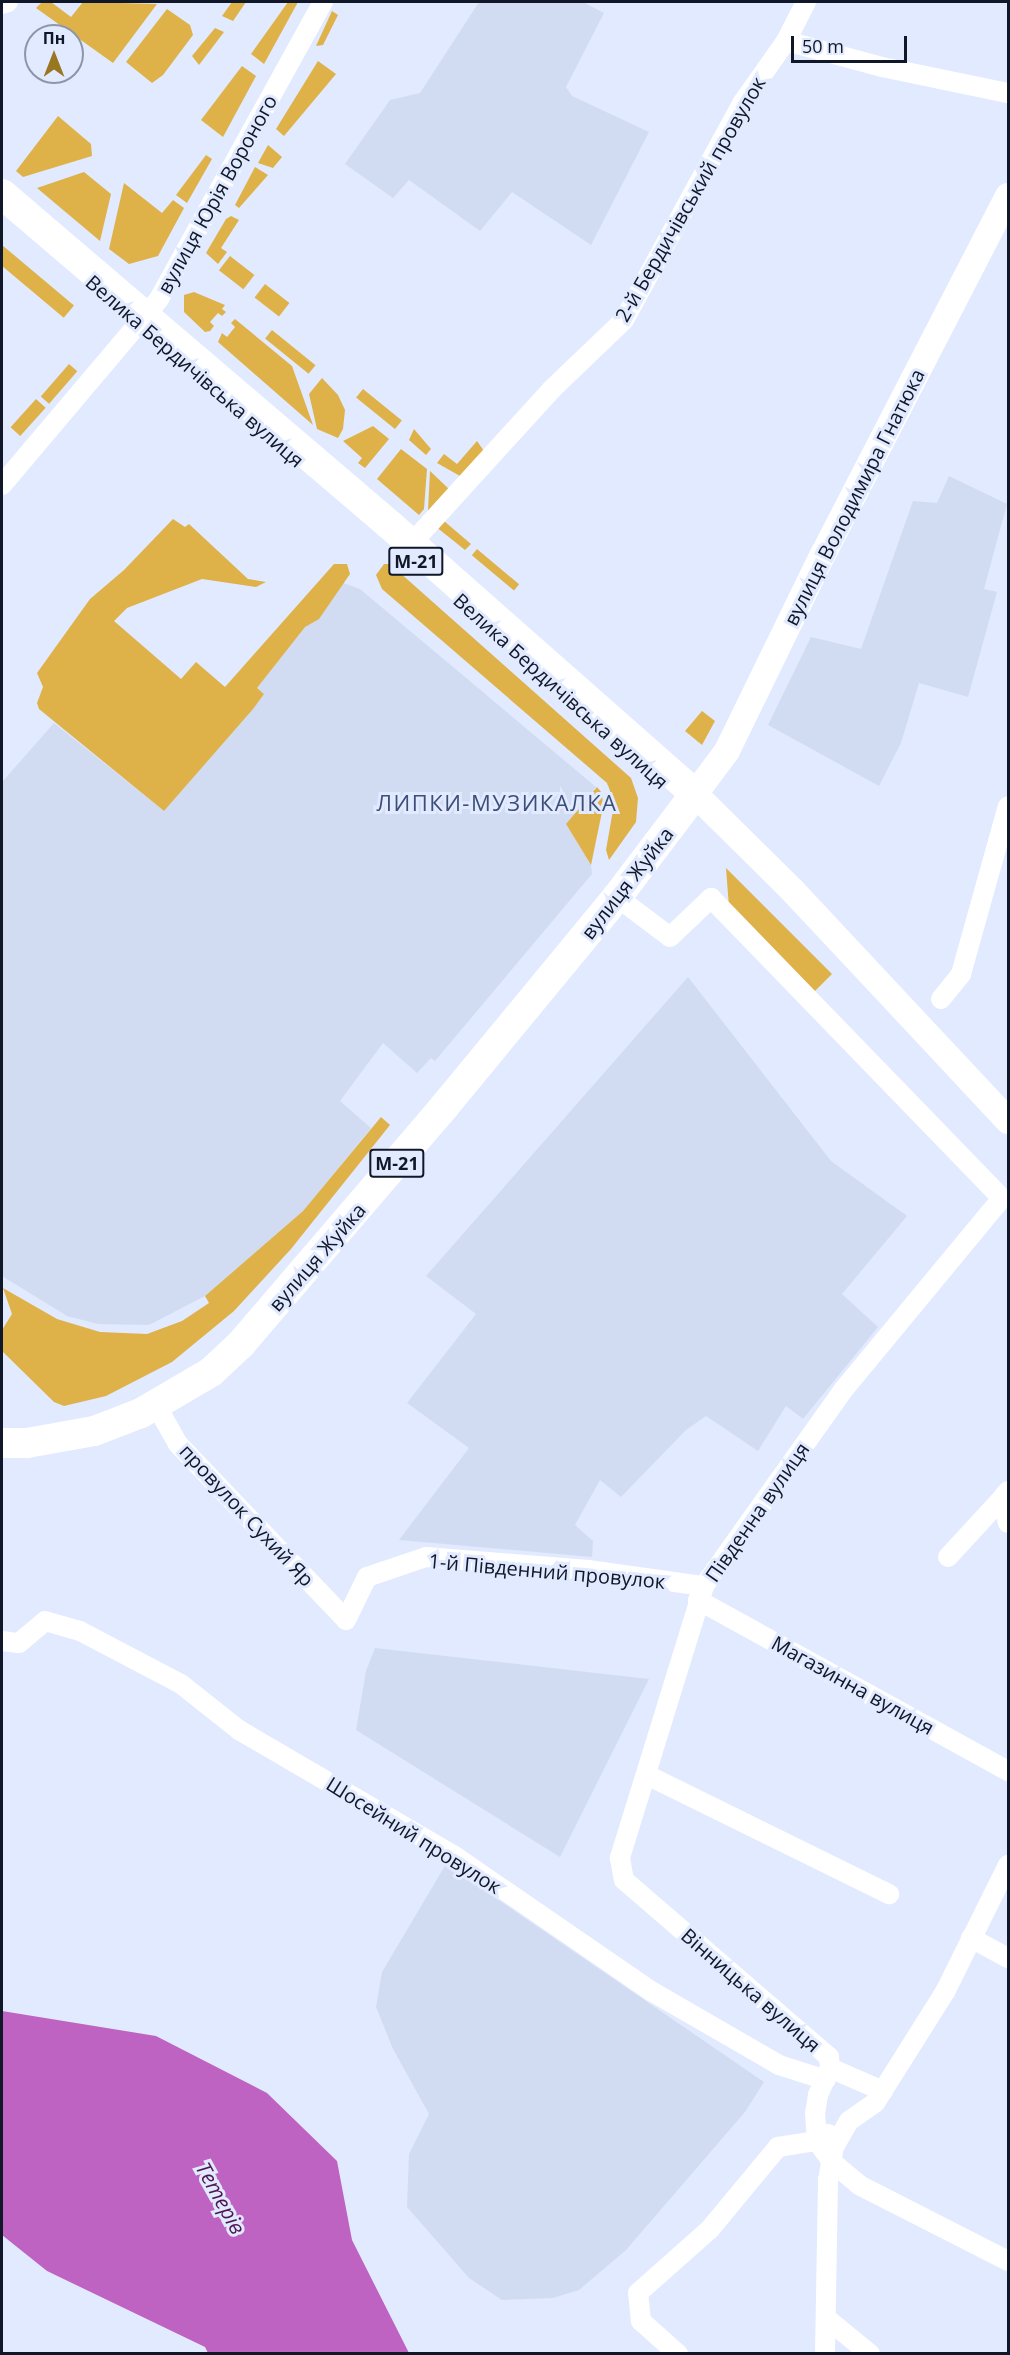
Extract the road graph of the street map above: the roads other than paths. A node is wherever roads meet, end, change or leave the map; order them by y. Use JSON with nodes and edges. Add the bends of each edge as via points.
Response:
{"nodes":[{"id":1,"x":323,"y":2,"type":"edge"},
{"id":2,"x":806,"y":2,"type":"edge"},
{"id":3,"x":786,"y":41,"type":"junction"},
{"id":4,"x":1008,"y":93,"type":"edge"},
{"id":5,"x":2,"y":194,"type":"edge"},
{"id":6,"x":1008,"y":196,"type":"edge"},
{"id":7,"x":2,"y":206,"type":"edge"},
{"id":8,"x":143,"y":320,"type":"junction"},
{"id":9,"x":2,"y":485,"type":"edge"},
{"id":10,"x":411,"y":544,"type":"junction"},
{"id":11,"x":692,"y":799,"type":"junction"},
{"id":12,"x":1008,"y":806,"type":"edge"},
{"id":13,"x":617,"y":897,"type":"junction"},
{"id":14,"x":941,"y":999,"type":"dead end"},
{"id":15,"x":1008,"y":1121,"type":"edge"},
{"id":16,"x":1008,"y":1137,"type":"edge"},
{"id":17,"x":156,"y":1405,"type":"junction"},
{"id":18,"x":2,"y":1443,"type":"edge"},
{"id":19,"x":1006,"y":1494,"type":"edge"},
{"id":20,"x":1008,"y":1523,"type":"edge"},
{"id":21,"x":948,"y":1557,"type":"dead end"},
{"id":22,"x":701,"y":1593,"type":"junction"},
{"id":23,"x":346,"y":1620,"type":"joint"},
{"id":24,"x":2,"y":1641,"type":"edge"},
{"id":25,"x":1008,"y":1771,"type":"edge"},
{"id":26,"x":647,"y":1775,"type":"junction"},
{"id":27,"x":1008,"y":1865,"type":"edge"},
{"id":28,"x":624,"y":1880,"type":"joint"},
{"id":29,"x":889,"y":1894,"type":"dead end"},
{"id":30,"x":971,"y":1938,"type":"junction"},
{"id":31,"x":1008,"y":1958,"type":"edge"},
{"id":32,"x":828,"y":2074,"type":"junction"},
{"id":33,"x":883,"y":2091,"type":"junction"},
{"id":34,"x":849,"y":2121,"type":"junction"},
{"id":35,"x":817,"y":2141,"type":"junction"},
{"id":36,"x":832,"y":2163,"type":"junction"},
{"id":37,"x":1008,"y":2261,"type":"edge"},
{"id":38,"x":826,"y":2318,"type":"junction"},
{"id":39,"x":678,"y":2354,"type":"edge"},
{"id":40,"x":825,"y":2354,"type":"edge"},
{"id":41,"x":870,"y":2354,"type":"edge"}],
"edges":[{"from":1,"to":8,"type":"street","name":"вулиця Юрія Вороного"},
{"from":2,"to":3,"type":"street","name":"2-й Бердичівський провулок"},
{"from":3,"to":4,"type":"street","via":[[882,67]]},
{"from":3,"to":10,"type":"street","name":"2-й Бердичівський провулок","via":[[743,102],[624,320],[551,390]]},
{"from":5,"to":8,"type":"highway","name":"Велика Бердичівська вулиця","number":"М-21"},
{"from":6,"to":11,"type":"main road","name":"вулиця Володимира Гнатюка","via":[[823,554],[727,751]]},
{"from":7,"to":8,"type":"highway","name":"Велика Бердичівська вулиця","number":"М-21"},
{"from":8,"to":9,"type":"street","name":"вулиця Юрія Вороного"},
{"from":8,"to":10,"type":"highway","name":"Велика Бердичівська вулиця","number":"М-21"},
{"from":8,"to":11,"type":"highway","name":"Велика Бердичівська вулиця","number":"М-21"},
{"from":10,"to":11,"type":"highway","name":"Велика Бердичівська вулиця","number":"М-21"},
{"from":11,"to":13,"type":"highway","name":"вулиця Жуйка","number":"М-21"},
{"from":11,"to":15,"type":"main road","name":"Велика Бердичівська вулиця","via":[[793,891]]},
{"from":11,"to":16,"type":"main road","name":"Велика Бердичівська вулиця"},
{"from":12,"to":14,"type":"street","via":[[961,974]]},
{"from":13,"to":17,"type":"highway","name":"вулиця Жуйка","number":"М-21","via":[[343,1228],[241,1344],[211,1372]]},
{"from":13,"to":22,"type":"street","name":"Південна вулиця","via":[[670,937],[711,898],[1002,1198],[844,1389]]},
{"from":17,"to":18,"type":"highway","name":"вулиця Жуйка","number":"М-21","via":[[94,1431],[27,1443]]},
{"from":17,"to":23,"type":"street","name":"провулок Сухий Яр","via":[[178,1444]]},
{"from":19,"to":20,"type":"street"},
{"from":19,"to":21,"type":"street"},
{"from":22,"to":23,"type":"street","name":"1-й Південний провулок","via":[[588,1570],[426,1557],[367,1577]]},
{"from":22,"to":25,"type":"street","name":"Магазинна вулиця"},
{"from":22,"to":26,"type":"street","name":"Південна вулиця"},
{"from":24,"to":32,"type":"street","name":"Шосейний провулок","via":[[19,1643],[45,1621],[80,1631],[181,1684],[239,1730],[456,1857],[651,1991],[779,2065]]},
{"from":26,"to":28,"type":"street","name":"Південна вулиця","via":[[620,1858]]},
{"from":26,"to":29,"type":"street"},
{"from":27,"to":30,"type":"street"},
{"from":28,"to":32,"type":"street","name":"Вінницька вулиця","via":[[814,2042],[829,2057]]},
{"from":30,"to":31,"type":"street"},
{"from":30,"to":33,"type":"street","via":[[945,1992]]},
{"from":32,"to":33,"type":"street"},
{"from":32,"to":35,"type":"street","name":"Вінницька вулиця","via":[[816,2104]]},
{"from":33,"to":34,"type":"street","via":[[875,2103]]},
{"from":34,"to":35,"type":"street"},
{"from":34,"to":36,"type":"street","via":[[834,2146]]},
{"from":35,"to":36,"type":"street"},
{"from":35,"to":39,"type":"street","via":[[778,2146],[710,2229],[638,2292],[641,2321]]},
{"from":36,"to":37,"type":"street","via":[[859,2185]]},
{"from":36,"to":38,"type":"street"},
{"from":38,"to":40,"type":"street"},
{"from":38,"to":41,"type":"street"}]}
